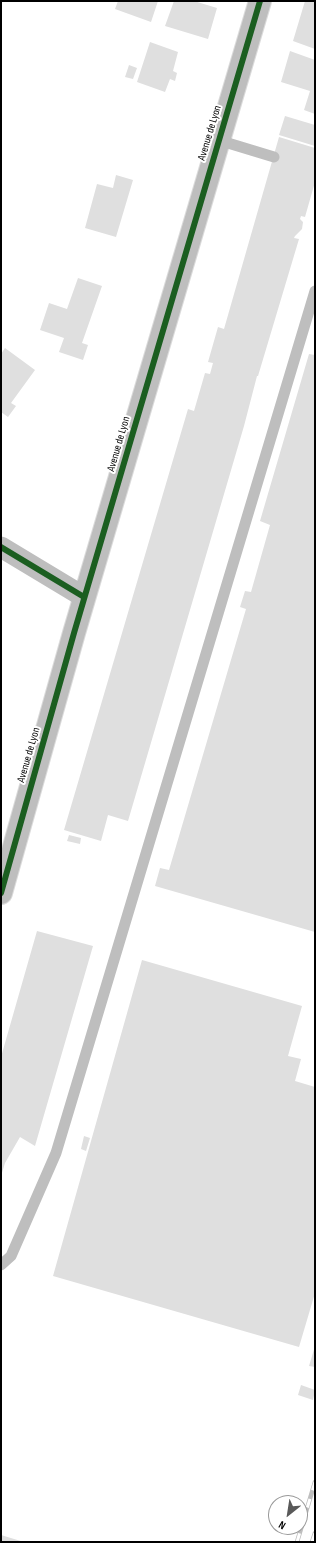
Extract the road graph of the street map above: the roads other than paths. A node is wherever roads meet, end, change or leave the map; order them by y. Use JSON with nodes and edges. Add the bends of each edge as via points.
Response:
{"nodes":[{"id":1,"x":260,"y":1,"type":"edge"},
{"id":2,"x":218,"y":140,"type":"junction"},
{"id":3,"x":274,"y":156,"type":"dead end"},
{"id":4,"x":315,"y":291,"type":"edge"},
{"id":5,"x":1,"y":547,"type":"edge"},
{"id":6,"x":84,"y":597,"type":"junction"},
{"id":7,"x":1,"y":893,"type":"edge"},
{"id":8,"x":1,"y":1265,"type":"edge"}],
"edges":[{"from":1,"to":2,"type":"main road","name":"Avenue de Lyon"},
{"from":2,"to":3,"type":"lane"},
{"from":2,"to":6,"type":"main road","name":"Avenue de Lyon"},
{"from":4,"to":8,"type":"lane","via":[[56,1153],[11,1256]]},
{"from":5,"to":6,"type":"street"},
{"from":6,"to":7,"type":"main road","name":"Avenue de Lyon"}]}
